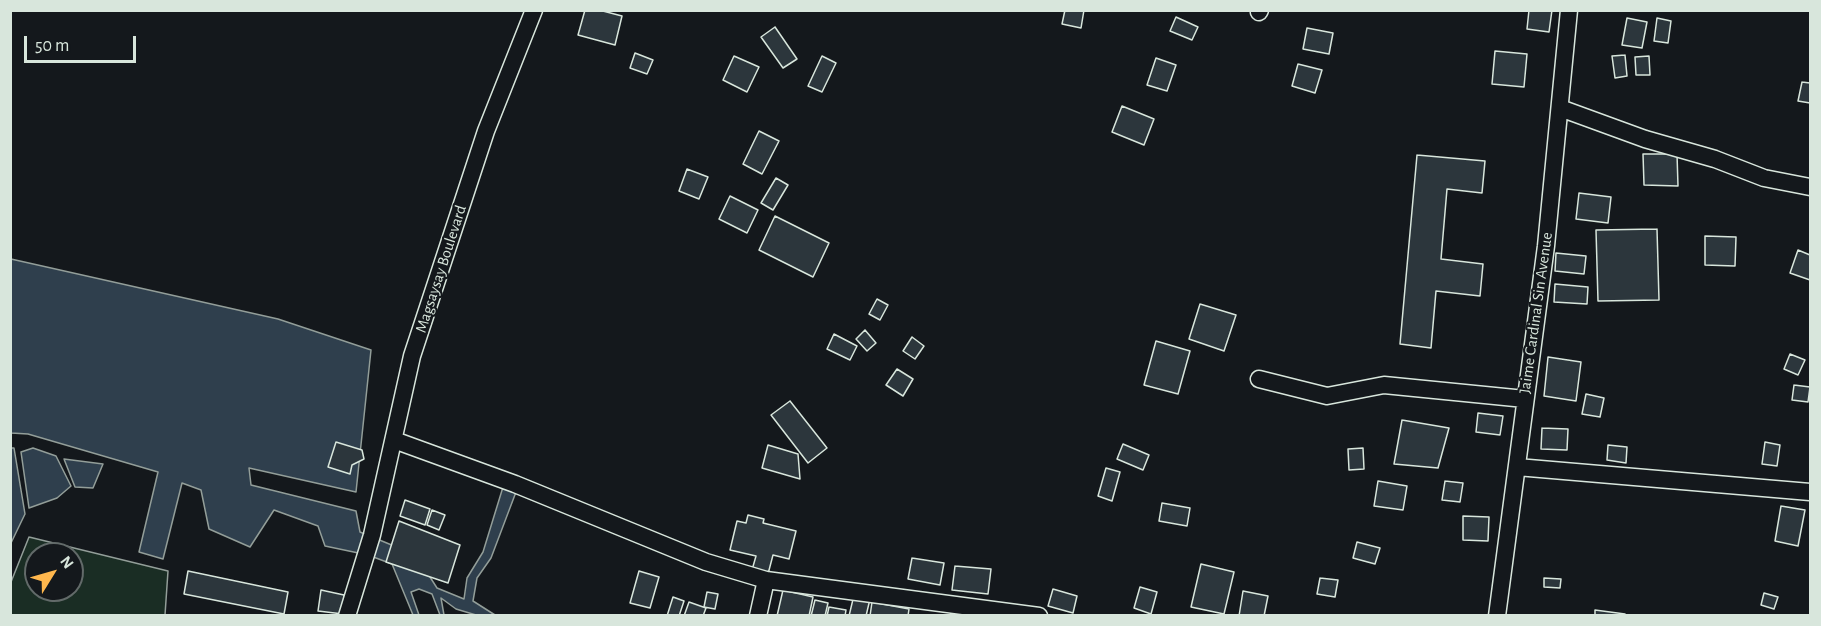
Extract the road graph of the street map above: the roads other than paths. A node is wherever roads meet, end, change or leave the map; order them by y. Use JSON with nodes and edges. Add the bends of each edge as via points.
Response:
{"nodes":[{"id":1,"x":534,"y":10,"type":"edge"},
{"id":2,"x":1569,"y":10,"type":"edge"},
{"id":3,"x":1560,"y":108,"type":"junction"},
{"id":4,"x":1810,"y":187,"type":"edge"},
{"id":5,"x":1259,"y":379,"type":"dead end"},
{"id":6,"x":1525,"y":399,"type":"junction"},
{"id":7,"x":394,"y":440,"type":"junction"},
{"id":8,"x":1517,"y":467,"type":"junction"},
{"id":9,"x":1810,"y":492,"type":"edge"},
{"id":10,"x":766,"y":580,"type":"junction"},
{"id":11,"x":346,"y":615,"type":"edge"},
{"id":12,"x":758,"y":615,"type":"edge"},
{"id":13,"x":1039,"y":615,"type":"edge"},
{"id":14,"x":1497,"y":615,"type":"edge"}],
"edges":[{"from":1,"to":7,"type":"street","name":"Magsaysay Boulevard","via":[[486,131],[412,356]]},
{"from":2,"to":3,"type":"street","name":"Jaime Cardinal Sin Avenue"},
{"from":3,"to":4,"type":"street","via":[[1764,178]]},
{"from":3,"to":6,"type":"street","name":"Jaime Cardinal Sin Avenue"},
{"from":5,"to":6,"type":"street","via":[[1327,396],[1384,385]]},
{"from":6,"to":8,"type":"street","name":"Jaime Cardinal Sin Avenue"},
{"from":7,"to":10,"type":"street","via":[[515,484],[706,562]]},
{"from":7,"to":11,"type":"street","name":"Magsaysay Boulevard","via":[[372,535]]},
{"from":8,"to":9,"type":"street"},
{"from":8,"to":14,"type":"street","name":"Jaime Cardinal Sin Avenue"},
{"from":10,"to":12,"type":"street"},
{"from":10,"to":13,"type":"street"}]}
